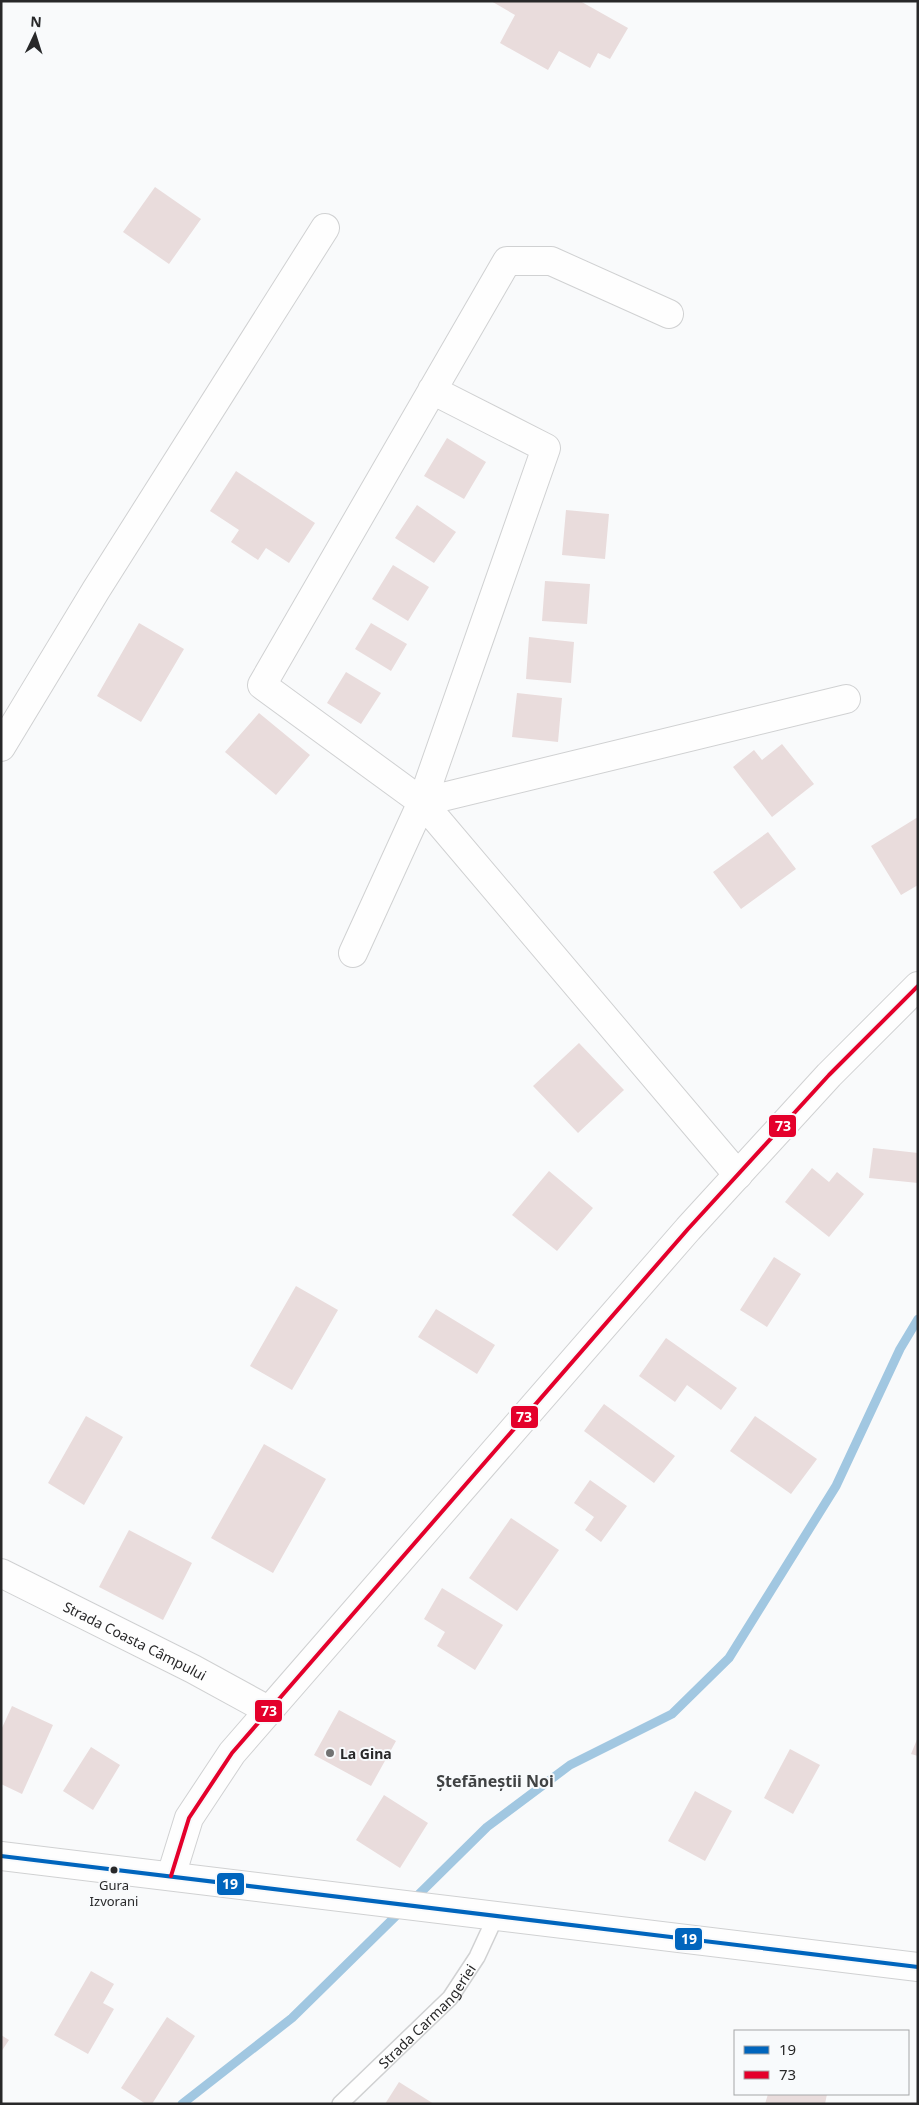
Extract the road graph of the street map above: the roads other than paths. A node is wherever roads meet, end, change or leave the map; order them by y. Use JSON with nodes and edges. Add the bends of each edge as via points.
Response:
{"nodes":[{"id":1,"x":325,"y":228,"type":"dead end"},
{"id":2,"x":669,"y":314,"type":"dead end"},
{"id":3,"x":432,"y":390,"type":"junction"},
{"id":4,"x":846,"y":699,"type":"dead end"},
{"id":5,"x":1,"y":747,"type":"edge"},
{"id":6,"x":422,"y":802,"type":"junction"},
{"id":7,"x":353,"y":953,"type":"dead end"},
{"id":8,"x":918,"y":986,"type":"edge"},
{"id":9,"x":738,"y":1175,"type":"junction"},
{"id":10,"x":1,"y":1573,"type":"edge"},
{"id":11,"x":268,"y":1710,"type":"junction"},
{"id":12,"x":1,"y":1856,"type":"edge"},
{"id":13,"x":171,"y":1876,"type":"junction"},
{"id":14,"x":494,"y":1915,"type":"junction"},
{"id":15,"x":918,"y":1967,"type":"edge"},
{"id":16,"x":340,"y":2104,"type":"edge"}],
"edges":[{"from":1,"to":5,"type":"street","via":[[96,590]]},
{"from":2,"to":3,"type":"street","via":[[551,261],[507,262]]},
{"from":3,"to":6,"type":"street","via":[[546,448]]},
{"from":3,"to":6,"type":"street","via":[[262,685]]},
{"from":4,"to":6,"type":"street"},
{"from":6,"to":7,"type":"street"},
{"from":6,"to":9,"type":"street"},
{"from":8,"to":9,"type":"street","via":[[829,1075]]},
{"from":9,"to":11,"type":"street"},
{"from":10,"to":11,"type":"street","name":"Strada Coasta Câmpului"},
{"from":11,"to":13,"type":"street","via":[[232,1754],[189,1818]]},
{"from":12,"to":13,"type":"street"},
{"from":13,"to":14,"type":"street"},
{"from":14,"to":15,"type":"street"},
{"from":14,"to":16,"type":"lane","name":"Strada Carmangeriei","via":[[477,1956],[450,1998]]}]}
